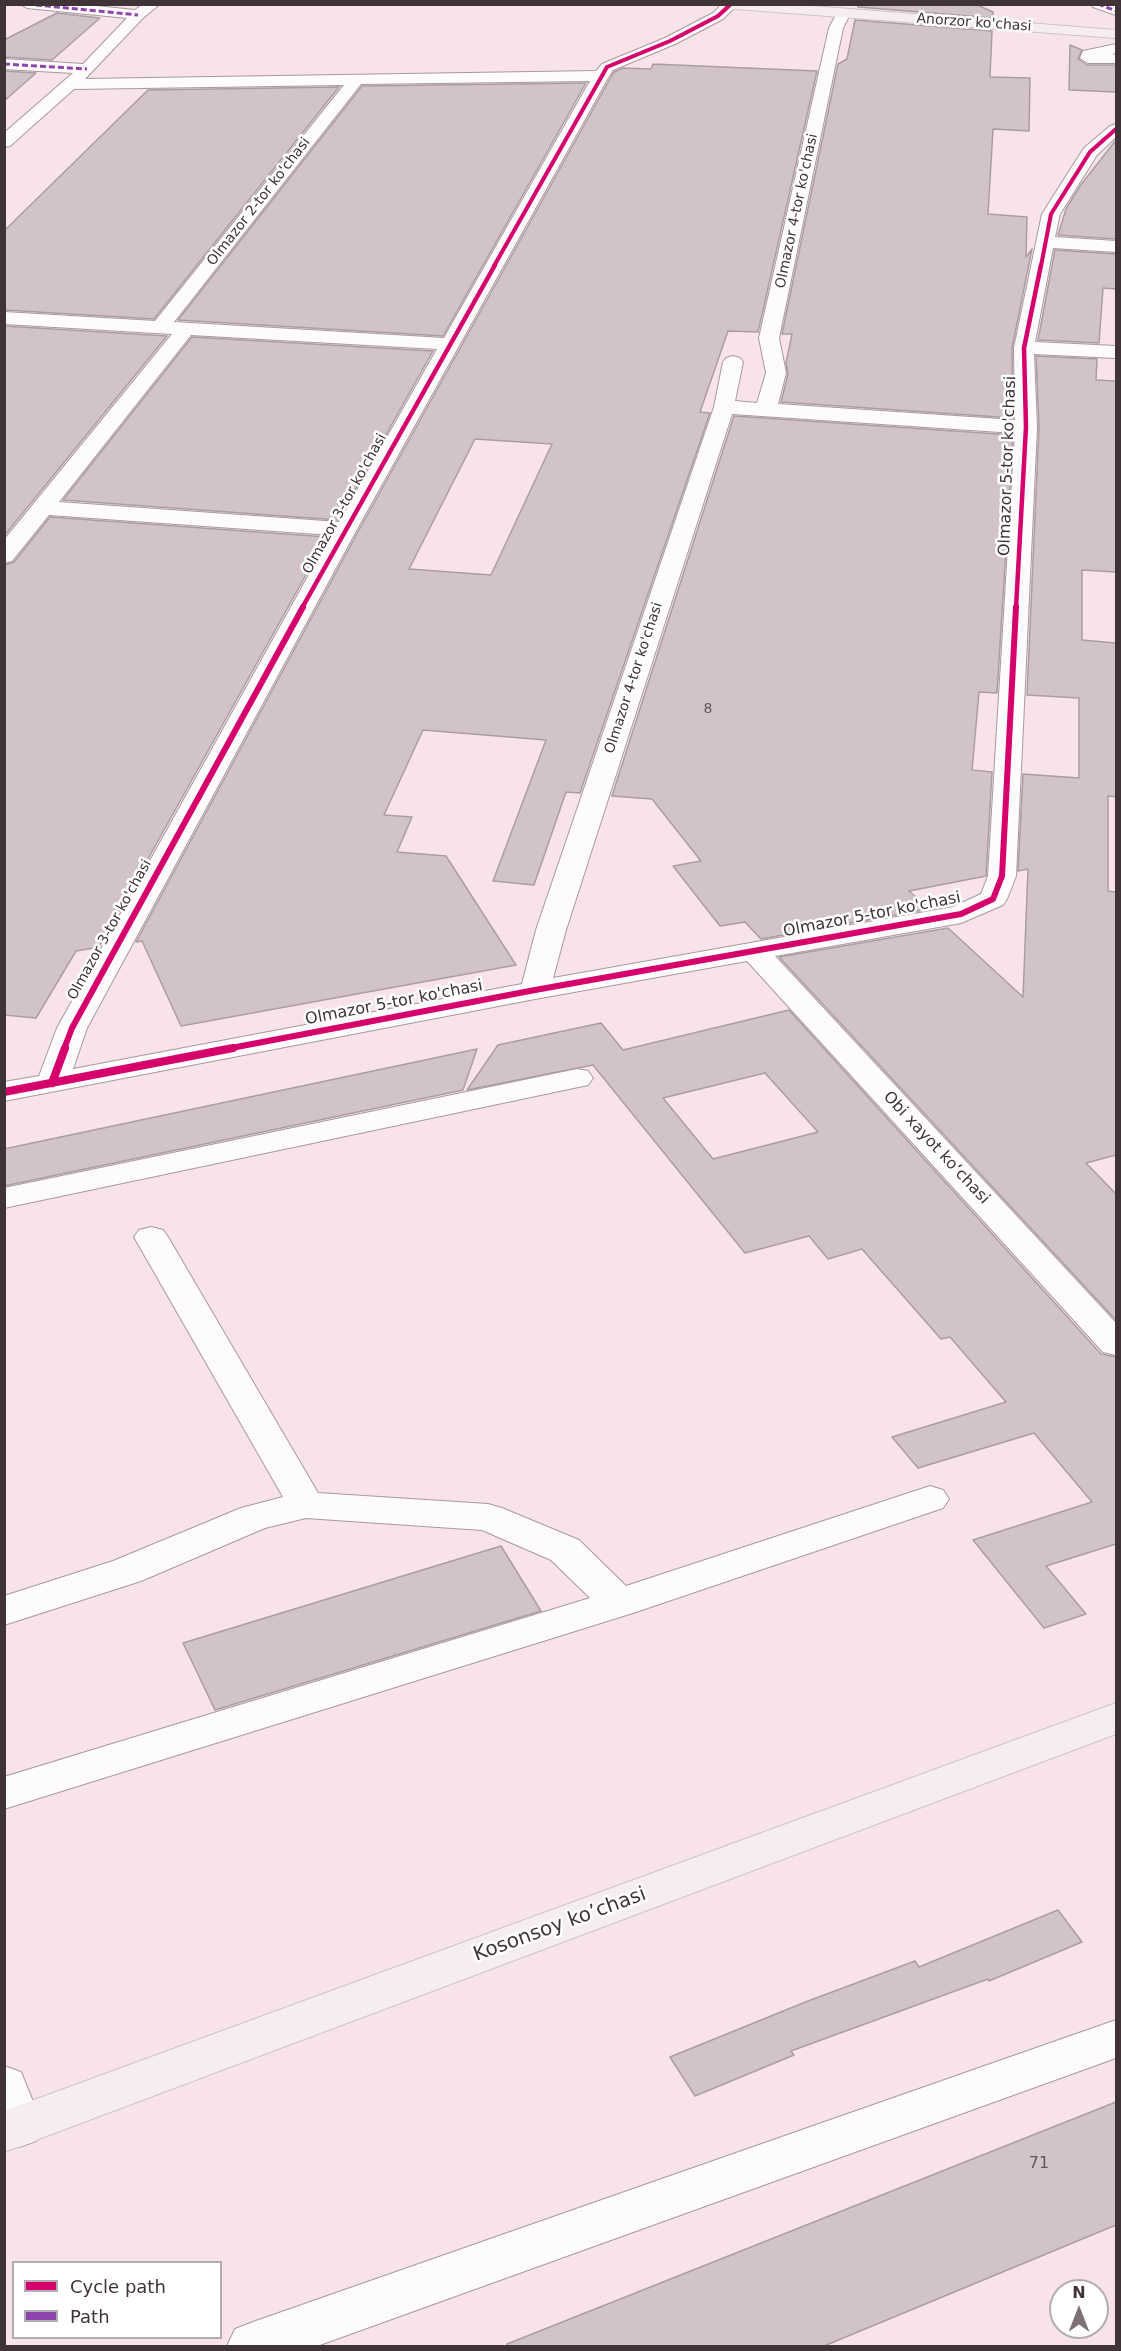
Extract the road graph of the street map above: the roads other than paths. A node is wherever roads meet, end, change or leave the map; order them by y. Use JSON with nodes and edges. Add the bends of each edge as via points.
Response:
{"nodes":[{"id":1,"x":27,"y":4,"type":"edge"},
{"id":2,"x":153,"y":4,"type":"edge"},
{"id":3,"x":723,"y":4,"type":"edge"},
{"id":4,"x":1098,"y":4,"type":"edge"},
{"id":5,"x":730,"y":5,"type":"edge"},
{"id":6,"x":1116,"y":11,"type":"edge"},
{"id":7,"x":843,"y":14,"type":"junction"},
{"id":8,"x":138,"y":15,"type":"junction"},
{"id":9,"x":1116,"y":33,"type":"edge"},
{"id":10,"x":1116,"y":49,"type":"edge"},
{"id":11,"x":1116,"y":60,"type":"edge"},
{"id":12,"x":4,"y":64,"type":"edge"},
{"id":13,"x":87,"y":69,"type":"junction"},
{"id":14,"x":601,"y":76,"type":"junction"},
{"id":15,"x":358,"y":78,"type":"junction"},
{"id":16,"x":70,"y":84,"type":"junction"},
{"id":17,"x":1116,"y":129,"type":"edge"},
{"id":18,"x":4,"y":142,"type":"edge"},
{"id":19,"x":1045,"y":242,"type":"junction"},
{"id":20,"x":1116,"y":247,"type":"edge"},
{"id":21,"x":4,"y":318,"type":"edge"},
{"id":22,"x":160,"y":326,"type":"junction"},
{"id":23,"x":185,"y":330,"type":"junction"},
{"id":24,"x":451,"y":344,"type":"junction"},
{"id":25,"x":1024,"y":348,"type":"junction"},
{"id":26,"x":1116,"y":352,"type":"edge"},
{"id":27,"x":733,"y":362,"type":"dead end"},
{"id":28,"x":724,"y":407,"type":"junction"},
{"id":29,"x":766,"y":410,"type":"junction"},
{"id":30,"x":1026,"y":428,"type":"junction"},
{"id":31,"x":44,"y":508,"type":"junction"},
{"id":32,"x":346,"y":529,"type":"junction"},
{"id":33,"x":4,"y":556,"type":"edge"},
{"id":34,"x":755,"y":952,"type":"junction"},
{"id":35,"x":535,"y":990,"type":"junction"},
{"id":36,"x":577,"y":1078,"type":"dead end"},
{"id":37,"x":52,"y":1083,"type":"junction"},
{"id":38,"x":4,"y":1092,"type":"edge"},
{"id":39,"x":4,"y":1198,"type":"edge"},
{"id":40,"x":152,"y":1237,"type":"dead end"},
{"id":41,"x":1116,"y":1344,"type":"edge"},
{"id":42,"x":930,"y":1499,"type":"dead end"},
{"id":43,"x":306,"y":1505,"type":"junction"},
{"id":44,"x":619,"y":1603,"type":"junction"},
{"id":45,"x":4,"y":1611,"type":"edge"},
{"id":46,"x":1116,"y":1718,"type":"edge"},
{"id":47,"x":4,"y":1792,"type":"edge"},
{"id":48,"x":1116,"y":2039,"type":"edge"},
{"id":49,"x":9,"y":2114,"type":"edge"},
{"id":50,"x":253,"y":2346,"type":"edge"}],
"edges":[{"from":1,"to":8,"type":"street"},
{"from":2,"to":8,"type":"street"},
{"from":3,"to":5,"type":"main road","name":"Anorzor ko'chasi"},
{"from":4,"to":6,"type":"street"},
{"from":5,"to":7,"type":"main road","name":"Anorzor ko'chasi"},
{"from":5,"to":14,"type":"street","name":"Olmazor 3-tor ko'chasi","via":[[718,16],[670,41],[607,67]]},
{"from":7,"to":9,"type":"main road","name":"Anorzor ko'chasi"},
{"from":7,"to":29,"type":"street","name":"Olmazor 4-tor ko'chasi","via":[[836,28],[769,338],[776,373]]},
{"from":8,"to":13,"type":"street"},
{"from":10,"to":11,"type":"street","via":[[1088,54],[1088,58]]},
{"from":12,"to":13,"type":"street"},
{"from":13,"to":16,"type":"street"},
{"from":14,"to":15,"type":"street"},
{"from":14,"to":24,"type":"street","name":"Olmazor 3-tor ko'chasi"},
{"from":15,"to":16,"type":"street"},
{"from":15,"to":22,"type":"street","name":"Olmazor 2-tor ko'chasi"},
{"from":16,"to":18,"type":"street"},
{"from":17,"to":19,"type":"street","name":"Olmazor 5-tor ko'chasi","via":[[1090,152],[1056,205]]},
{"from":19,"to":20,"type":"street"},
{"from":19,"to":25,"type":"street","name":"Olmazor 5-tor ko'chasi"},
{"from":21,"to":22,"type":"street"},
{"from":22,"to":23,"type":"street"},
{"from":23,"to":24,"type":"street"},
{"from":23,"to":31,"type":"street"},
{"from":24,"to":32,"type":"street","name":"Olmazor 3-tor ko'chasi"},
{"from":25,"to":26,"type":"street"},
{"from":25,"to":30,"type":"street","name":"Olmazor 5-tor ko'chasi"},
{"from":27,"to":28,"type":"street","name":"Olmazor 4-tor ko'chasi"},
{"from":28,"to":29,"type":"street"},
{"from":28,"to":35,"type":"street","name":"Olmazor 4-tor ko'chasi","via":[[551,930]]},
{"from":29,"to":30,"type":"street"},
{"from":30,"to":34,"type":"street","name":"Olmazor 5-tor ko'chasi","via":[[1002,876],[993,899],[961,914]]},
{"from":31,"to":32,"type":"street"},
{"from":31,"to":33,"type":"street"},
{"from":32,"to":37,"type":"street","name":"Olmazor 3-tor ko'chasi","via":[[72,1028]]},
{"from":34,"to":35,"type":"street","name":"Olmazor 5-tor ko'chasi"},
{"from":34,"to":41,"type":"street","name":"Obi xayot koʻchasi"},
{"from":35,"to":37,"type":"street","name":"Olmazor 5-tor ko'chasi"},
{"from":36,"to":39,"type":"street"},
{"from":37,"to":38,"type":"street","name":"Olmazor 5-tor ko'chasi"},
{"from":40,"to":43,"type":"street"},
{"from":42,"to":44,"type":"street"},
{"from":43,"to":44,"type":"street","via":[[488,1517],[565,1550]]},
{"from":43,"to":45,"type":"street","via":[[255,1517],[128,1570]]},
{"from":44,"to":47,"type":"street"},
{"from":46,"to":49,"type":"main road","name":"Kosonsoy ko’chasi"},
{"from":48,"to":50,"type":"street"}]}
